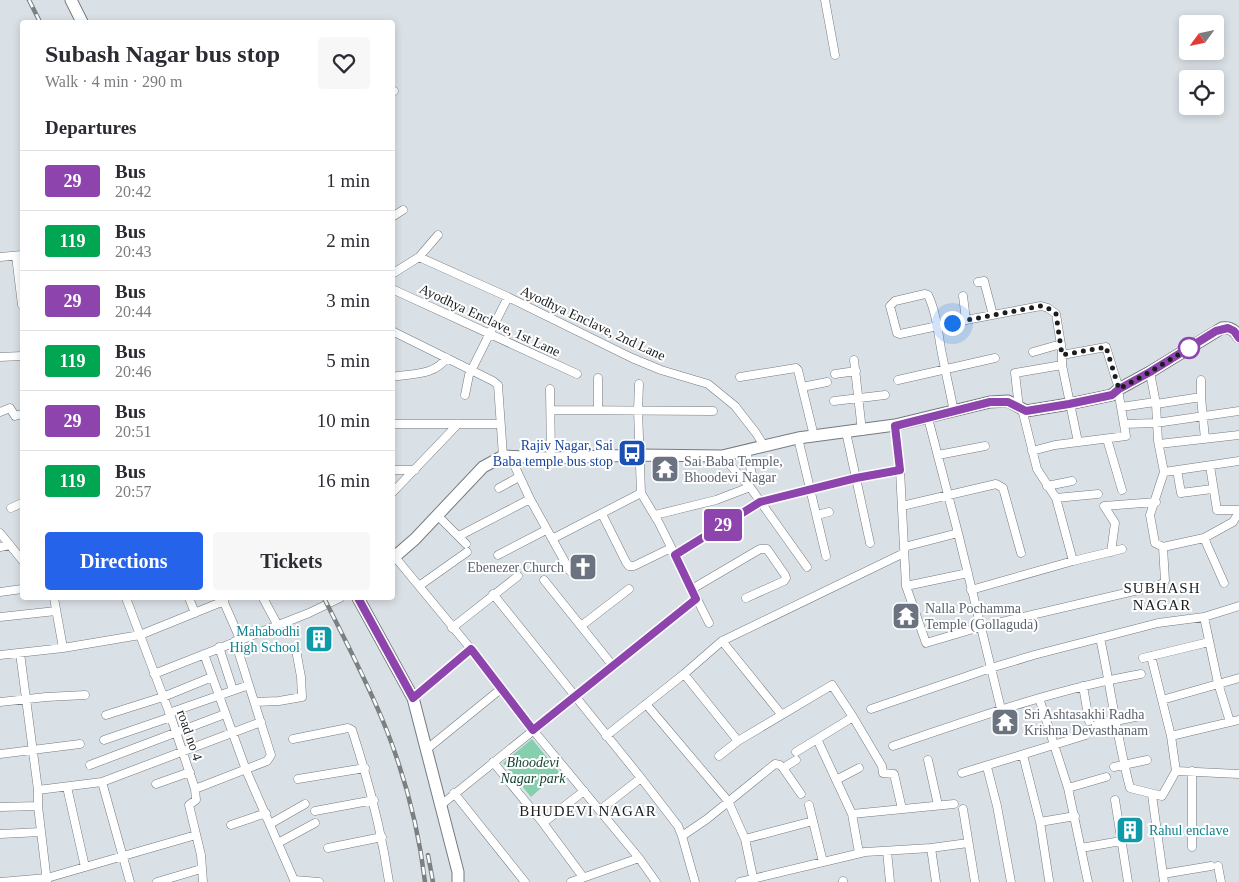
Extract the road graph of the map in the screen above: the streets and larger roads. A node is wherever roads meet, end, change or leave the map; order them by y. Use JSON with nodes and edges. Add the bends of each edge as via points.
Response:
{"nodes":[{"id":1,"x":71,"y":0,"type":"edge"},
{"id":2,"x":824,"y":0,"type":"edge"},
{"id":3,"x":81,"y":20,"type":"edge"},
{"id":4,"x":835,"y":55,"type":"dead end"},
{"id":5,"x":403,"y":210,"type":"dead end"},
{"id":6,"x":395,"y":215,"type":"edge"},
{"id":7,"x":438,"y":235,"type":"dead end"},
{"id":8,"x":19,"y":256,"type":"edge"},
{"id":9,"x":0,"y":257,"type":"edge"},
{"id":10,"x":419,"y":258,"type":"junction"},
{"id":11,"x":20,"y":272,"type":"edge"},
{"id":12,"x":395,"y":272,"type":"edge"},
{"id":13,"x":978,"y":282,"type":"dead end"},
{"id":14,"x":395,"y":290,"type":"edge"},
{"id":15,"x":963,"y":296,"type":"dead end"},
{"id":16,"x":508,"y":297,"type":"junction"},
{"id":17,"x":993,"y":315,"type":"junction"},
{"id":18,"x":966,"y":320,"type":"junction"},
{"id":19,"x":937,"y":325,"type":"junction"},
{"id":20,"x":395,"y":333,"type":"edge"},
{"id":21,"x":489,"y":334,"type":"junction"},
{"id":22,"x":1239,"y":338,"type":"edge"},
{"id":23,"x":1061,"y":344,"type":"junction"},
{"id":24,"x":1033,"y":352,"type":"dead end"},
{"id":25,"x":1062,"y":355,"type":"junction"},
{"id":26,"x":20,"y":356,"type":"edge"},
{"id":27,"x":0,"y":357,"type":"edge"},
{"id":28,"x":447,"y":358,"type":"junction"},
{"id":29,"x":995,"y":358,"type":"dead end"},
{"id":30,"x":854,"y":360,"type":"dead end"},
{"id":31,"x":1062,"y":365,"type":"junction"},
{"id":32,"x":472,"y":370,"type":"junction"},
{"id":33,"x":945,"y":370,"type":"junction"},
{"id":34,"x":856,"y":372,"type":"junction"},
{"id":35,"x":1150,"y":372,"type":"junction"},
{"id":36,"x":577,"y":374,"type":"dead end"},
{"id":37,"x":835,"y":374,"type":"dead end"},
{"id":38,"x":395,"y":377,"type":"edge"},
{"id":39,"x":740,"y":377,"type":"dead end"},
{"id":40,"x":598,"y":378,"type":"dead end"},
{"id":41,"x":898,"y":380,"type":"dead end"},
{"id":42,"x":1201,"y":380,"type":"dead end"},
{"id":43,"x":827,"y":382,"type":"dead end"},
{"id":44,"x":639,"y":384,"type":"dead end"},
{"id":45,"x":802,"y":387,"type":"junction"},
{"id":46,"x":550,"y":389,"type":"dead end"},
{"id":47,"x":1119,"y":390,"type":"junction"},
{"id":48,"x":465,"y":395,"type":"dead end"},
{"id":49,"x":885,"y":395,"type":"dead end"},
{"id":50,"x":1201,"y":397,"type":"junction"},
{"id":51,"x":860,"y":398,"type":"junction"},
{"id":52,"x":834,"y":401,"type":"dead end"},
{"id":53,"x":1155,"y":403,"type":"junction"},
{"id":54,"x":1069,"y":404,"type":"junction"},
{"id":55,"x":1121,"y":407,"type":"junction"},
{"id":56,"x":1021,"y":408,"type":"junction"},
{"id":57,"x":551,"y":410,"type":"junction"},
{"id":58,"x":598,"y":410,"type":"junction"},
{"id":59,"x":638,"y":410,"type":"junction"},
{"id":60,"x":1239,"y":410,"type":"edge"},
{"id":61,"x":713,"y":411,"type":"dead end"},
{"id":62,"x":0,"y":412,"type":"edge"},
{"id":63,"x":954,"y":412,"type":"junction"},
{"id":64,"x":20,"y":415,"type":"edge"},
{"id":65,"x":1203,"y":415,"type":"junction"},
{"id":66,"x":928,"y":418,"type":"junction"},
{"id":67,"x":1156,"y":423,"type":"junction"},
{"id":68,"x":395,"y":424,"type":"edge"},
{"id":69,"x":458,"y":424,"type":"junction"},
{"id":70,"x":500,"y":424,"type":"junction"},
{"id":71,"x":1124,"y":424,"type":"junction"},
{"id":72,"x":895,"y":426,"type":"junction"},
{"id":73,"x":862,"y":431,"type":"junction"},
{"id":74,"x":846,"y":432,"type":"junction"},
{"id":75,"x":1239,"y":435,"type":"edge"},
{"id":76,"x":814,"y":436,"type":"junction"},
{"id":77,"x":798,"y":438,"type":"junction"},
{"id":78,"x":1107,"y":439,"type":"junction"},
{"id":79,"x":1205,"y":439,"type":"junction"},
{"id":80,"x":1078,"y":442,"type":"junction"},
{"id":81,"x":1159,"y":444,"type":"junction"},
{"id":82,"x":764,"y":446,"type":"junction"},
{"id":83,"x":985,"y":446,"type":"dead end"},
{"id":84,"x":746,"y":450,"type":"junction"},
{"id":85,"x":1032,"y":451,"type":"junction"},
{"id":86,"x":639,"y":455,"type":"junction"},
{"id":87,"x":938,"y":455,"type":"junction"},
{"id":88,"x":507,"y":456,"type":"junction"},
{"id":89,"x":722,"y":456,"type":"junction"},
{"id":90,"x":551,"y":458,"type":"junction"},
{"id":91,"x":1239,"y":461,"type":"edge"},
{"id":92,"x":1210,"y":466,"type":"junction"},
{"id":93,"x":395,"y":470,"type":"edge"},
{"id":94,"x":415,"y":470,"type":"junction"},
{"id":95,"x":900,"y":470,"type":"junction"},
{"id":96,"x":1177,"y":470,"type":"junction"},
{"id":97,"x":1164,"y":472,"type":"junction"},
{"id":98,"x":752,"y":474,"type":"dead end"},
{"id":99,"x":519,"y":477,"type":"junction"},
{"id":100,"x":856,"y":478,"type":"junction"},
{"id":101,"x":1072,"y":480,"type":"dead end"},
{"id":102,"x":1047,"y":486,"type":"junction"},
{"id":103,"x":499,"y":488,"type":"dead end"},
{"id":104,"x":750,"y":488,"type":"junction"},
{"id":105,"x":1212,"y":489,"type":"junction"},
{"id":106,"x":395,"y":490,"type":"edge"},
{"id":107,"x":810,"y":490,"type":"junction"},
{"id":108,"x":1122,"y":490,"type":"dead end"},
{"id":109,"x":641,"y":493,"type":"junction"},
{"id":110,"x":1098,"y":494,"type":"dead end"},
{"id":111,"x":948,"y":495,"type":"junction"},
{"id":112,"x":1056,"y":498,"type":"junction"},
{"id":113,"x":530,"y":499,"type":"junction"},
{"id":114,"x":760,"y":502,"type":"junction"},
{"id":115,"x":1156,"y":502,"type":"junction"},
{"id":116,"x":20,"y":504,"type":"edge"},
{"id":117,"x":902,"y":506,"type":"junction"},
{"id":118,"x":11,"y":508,"type":"dead end"},
{"id":119,"x":1239,"y":511,"type":"edge"},
{"id":120,"x":829,"y":512,"type":"dead end"},
{"id":121,"x":602,"y":514,"type":"junction"},
{"id":122,"x":437,"y":515,"type":"junction"},
{"id":123,"x":817,"y":515,"type":"junction"},
{"id":124,"x":655,"y":516,"type":"junction"},
{"id":125,"x":546,"y":530,"type":"junction"},
{"id":126,"x":958,"y":533,"type":"junction"},
{"id":127,"x":0,"y":534,"type":"edge"},
{"id":128,"x":459,"y":536,"type":"junction"},
{"id":129,"x":1204,"y":538,"type":"junction"},
{"id":130,"x":552,"y":539,"type":"junction"},
{"id":131,"x":870,"y":542,"type":"dead end"},
{"id":132,"x":0,"y":546,"type":"edge"},
{"id":133,"x":10,"y":546,"type":"junction"},
{"id":134,"x":1163,"y":547,"type":"junction"},
{"id":135,"x":904,"y":550,"type":"junction"},
{"id":136,"x":1122,"y":550,"type":"dead end"},
{"id":137,"x":673,"y":552,"type":"junction"},
{"id":138,"x":1111,"y":552,"type":"junction"},
{"id":139,"x":1021,"y":553,"type":"dead end"},
{"id":140,"x":498,"y":555,"type":"dead end"},
{"id":141,"x":826,"y":556,"type":"dead end"},
{"id":142,"x":395,"y":557,"type":"edge"},
{"id":143,"x":20,"y":558,"type":"edge"},
{"id":144,"x":395,"y":559,"type":"edge"},
{"id":145,"x":1073,"y":560,"type":"junction"},
{"id":146,"x":806,"y":567,"type":"dead end"},
{"id":147,"x":570,"y":571,"type":"dead end"},
{"id":148,"x":968,"y":573,"type":"junction"},
{"id":149,"x":518,"y":576,"type":"dead end"},
{"id":150,"x":544,"y":580,"type":"dead end"},
{"id":151,"x":1224,"y":583,"type":"dead end"},
{"id":152,"x":419,"y":586,"type":"junction"},
{"id":153,"x":906,"y":586,"type":"junction"},
{"id":154,"x":628,"y":589,"type":"dead end"},
{"id":155,"x":692,"y":589,"type":"junction"},
{"id":156,"x":20,"y":590,"type":"edge"},
{"id":157,"x":971,"y":590,"type":"junction"},
{"id":158,"x":0,"y":592,"type":"edge"},
{"id":159,"x":493,"y":594,"type":"junction"},
{"id":160,"x":746,"y":598,"type":"dead end"},
{"id":161,"x":696,"y":599,"type":"junction"},
{"id":162,"x":54,"y":600,"type":"edge"},
{"id":163,"x":127,"y":600,"type":"edge"},
{"id":164,"x":190,"y":600,"type":"edge"},
{"id":165,"x":221,"y":600,"type":"edge"},
{"id":166,"x":223,"y":600,"type":"edge"},
{"id":167,"x":264,"y":600,"type":"edge"},
{"id":168,"x":336,"y":600,"type":"edge"},
{"id":169,"x":359,"y":600,"type":"edge"},
{"id":170,"x":1239,"y":606,"type":"edge"},
{"id":171,"x":56,"y":611,"type":"junction"},
{"id":172,"x":195,"y":614,"type":"junction"},
{"id":173,"x":0,"y":617,"type":"edge"},
{"id":174,"x":1204,"y":617,"type":"junction"},
{"id":175,"x":709,"y":623,"type":"dead end"},
{"id":176,"x":277,"y":624,"type":"junction"},
{"id":177,"x":581,"y":626,"type":"junction"},
{"id":178,"x":980,"y":627,"type":"junction"},
{"id":179,"x":452,"y":628,"type":"junction"},
{"id":180,"x":140,"y":635,"type":"junction"},
{"id":181,"x":1100,"y":638,"type":"junction"},
{"id":182,"x":237,"y":640,"type":"junction"},
{"id":183,"x":722,"y":641,"type":"junction"},
{"id":184,"x":1209,"y":642,"type":"junction"},
{"id":185,"x":219,"y":647,"type":"junction"},
{"id":186,"x":63,"y":648,"type":"junction"},
{"id":187,"x":471,"y":649,"type":"junction"},
{"id":188,"x":296,"y":650,"type":"dead end"},
{"id":189,"x":20,"y":653,"type":"junction"},
{"id":190,"x":204,"y":654,"type":"junction"},
{"id":191,"x":0,"y":655,"type":"edge"},
{"id":192,"x":613,"y":666,"type":"junction"},
{"id":193,"x":991,"y":668,"type":"junction"},
{"id":194,"x":154,"y":674,"type":"junction"},
{"id":195,"x":684,"y":674,"type":"junction"},
{"id":196,"x":1141,"y":674,"type":"dead end"},
{"id":197,"x":212,"y":677,"type":"junction"},
{"id":198,"x":1239,"y":678,"type":"edge"},
{"id":199,"x":1110,"y":680,"type":"junction"},
{"id":200,"x":1218,"y":683,"type":"junction"},
{"id":201,"x":249,"y":685,"type":"junction"},
{"id":202,"x":1084,"y":686,"type":"junction"},
{"id":203,"x":502,"y":688,"type":"junction"},
{"id":204,"x":233,"y":690,"type":"junction"},
{"id":205,"x":85,"y":695,"type":"dead end"},
{"id":206,"x":219,"y":695,"type":"junction"},
{"id":207,"x":163,"y":697,"type":"junction"},
{"id":208,"x":575,"y":697,"type":"junction"},
{"id":209,"x":413,"y":698,"type":"junction"},
{"id":210,"x":1039,"y":698,"type":"junction"},
{"id":211,"x":26,"y":699,"type":"junction"},
{"id":212,"x":1162,"y":700,"type":"junction"},
{"id":213,"x":0,"y":702,"type":"edge"},
{"id":214,"x":255,"y":702,"type":"junction"},
{"id":215,"x":646,"y":704,"type":"junction"},
{"id":216,"x":870,"y":709,"type":"dead end"},
{"id":217,"x":1001,"y":709,"type":"junction"},
{"id":218,"x":225,"y":714,"type":"junction"},
{"id":219,"x":781,"y":714,"type":"junction"},
{"id":220,"x":106,"y":715,"type":"dead end"},
{"id":221,"x":170,"y":715,"type":"junction"},
{"id":222,"x":1140,"y":716,"type":"dead end"},
{"id":223,"x":853,"y":717,"type":"junction"},
{"id":224,"x":1116,"y":720,"type":"junction"},
{"id":225,"x":1239,"y":720,"type":"edge"},
{"id":226,"x":261,"y":722,"type":"junction"},
{"id":227,"x":1230,"y":722,"type":"junction"},
{"id":228,"x":533,"y":730,"type":"junction"},
{"id":229,"x":176,"y":732,"type":"junction"},
{"id":230,"x":231,"y":733,"type":"junction"},
{"id":231,"x":1086,"y":735,"type":"dead end"},
{"id":232,"x":606,"y":736,"type":"junction"},
{"id":233,"x":1171,"y":736,"type":"junction"},
{"id":234,"x":293,"y":739,"type":"dead end"},
{"id":235,"x":817,"y":739,"type":"junction"},
{"id":236,"x":104,"y":740,"type":"dead end"},
{"id":237,"x":738,"y":741,"type":"junction"},
{"id":238,"x":80,"y":744,"type":"dead end"},
{"id":239,"x":893,"y":746,"type":"dead end"},
{"id":240,"x":1053,"y":746,"type":"junction"},
{"id":241,"x":428,"y":749,"type":"junction"},
{"id":242,"x":33,"y":750,"type":"junction"},
{"id":243,"x":183,"y":752,"type":"junction"},
{"id":244,"x":0,"y":754,"type":"edge"},
{"id":245,"x":1023,"y":755,"type":"junction"},
{"id":246,"x":719,"y":756,"type":"dead end"},
{"id":247,"x":928,"y":760,"type":"dead end"},
{"id":248,"x":1147,"y":760,"type":"dead end"},
{"id":249,"x":493,"y":762,"type":"junction"},
{"id":250,"x":90,"y":765,"type":"dead end"},
{"id":251,"x":1124,"y":765,"type":"junction"},
{"id":252,"x":987,"y":767,"type":"junction"},
{"id":253,"x":1114,"y":767,"type":"dead end"},
{"id":254,"x":364,"y":768,"type":"junction"},
{"id":255,"x":783,"y":768,"type":"junction"},
{"id":256,"x":859,"y":768,"type":"dead end"},
{"id":257,"x":246,"y":770,"type":"junction"},
{"id":258,"x":1176,"y":771,"type":"junction"},
{"id":259,"x":1192,"y":771,"type":"junction"},
{"id":260,"x":190,"y":772,"type":"junction"},
{"id":261,"x":962,"y":773,"type":"dead end"},
{"id":262,"x":1239,"y":774,"type":"edge"},
{"id":263,"x":1106,"y":777,"type":"dead end"},
{"id":264,"x":641,"y":778,"type":"junction"},
{"id":265,"x":298,"y":779,"type":"dead end"},
{"id":266,"x":836,"y":780,"type":"junction"},
{"id":267,"x":102,"y":782,"type":"junction"},
{"id":268,"x":156,"y":784,"type":"dead end"},
{"id":269,"x":67,"y":787,"type":"junction"},
{"id":270,"x":1068,"y":788,"type":"junction"},
{"id":271,"x":195,"y":789,"type":"junction"},
{"id":272,"x":38,"y":790,"type":"junction"},
{"id":273,"x":584,"y":791,"type":"junction"},
{"id":274,"x":454,"y":794,"type":"junction"},
{"id":275,"x":801,"y":794,"type":"dead end"},
{"id":276,"x":1152,"y":795,"type":"junction"},
{"id":277,"x":374,"y":800,"type":"junction"},
{"id":278,"x":1115,"y":800,"type":"dead end"},
{"id":279,"x":728,"y":801,"type":"junction"},
{"id":280,"x":305,"y":804,"type":"dead end"},
{"id":281,"x":809,"y":804,"type":"dead end"},
{"id":282,"x":954,"y":804,"type":"dead end"},
{"id":283,"x":440,"y":805,"type":"junction"},
{"id":284,"x":938,"y":805,"type":"junction"},
{"id":285,"x":0,"y":806,"type":"edge"},
{"id":286,"x":38,"y":806,"type":"junction"},
{"id":287,"x":963,"y":809,"type":"dead end"},
{"id":288,"x":600,"y":810,"type":"junction"},
{"id":289,"x":902,"y":810,"type":"junction"},
{"id":290,"x":315,"y":811,"type":"dead end"},
{"id":291,"x":266,"y":814,"type":"junction"},
{"id":292,"x":852,"y":814,"type":"junction"},
{"id":293,"x":1075,"y":816,"type":"junction"},
{"id":294,"x":813,"y":821,"type":"junction"},
{"id":295,"x":1040,"y":822,"type":"junction"},
{"id":296,"x":315,"y":823,"type":"dead end"},
{"id":297,"x":543,"y":823,"type":"junction"},
{"id":298,"x":270,"y":824,"type":"junction"},
{"id":299,"x":231,"y":825,"type":"dead end"},
{"id":300,"x":41,"y":832,"type":"junction"},
{"id":301,"x":0,"y":834,"type":"edge"},
{"id":302,"x":196,"y":835,"type":"junction"},
{"id":303,"x":682,"y":836,"type":"junction"},
{"id":304,"x":382,"y":837,"type":"junction"},
{"id":305,"x":745,"y":839,"type":"junction"},
{"id":306,"x":1121,"y":841,"type":"junction"},
{"id":307,"x":278,"y":843,"type":"junction"},
{"id":308,"x":968,"y":843,"type":"junction"},
{"id":309,"x":1192,"y":847,"type":"dead end"},
{"id":310,"x":328,"y":848,"type":"dead end"},
{"id":311,"x":931,"y":848,"type":"junction"},
{"id":312,"x":1081,"y":848,"type":"junction"},
{"id":313,"x":886,"y":851,"type":"junction"},
{"id":314,"x":860,"y":853,"type":"junction"},
{"id":315,"x":122,"y":857,"type":"junction"},
{"id":316,"x":639,"y":858,"type":"junction"},
{"id":317,"x":822,"y":862,"type":"junction"},
{"id":318,"x":85,"y":867,"type":"junction"},
{"id":319,"x":202,"y":869,"type":"junction"},
{"id":320,"x":583,"y":877,"type":"junction"},
{"id":321,"x":1164,"y":878,"type":"edge"},
{"id":322,"x":1128,"y":879,"type":"edge"},
{"id":323,"x":47,"y":880,"type":"edge"},
{"id":324,"x":754,"y":880,"type":"edge"},
{"id":325,"x":1049,"y":880,"type":"dead end"},
{"id":326,"x":0,"y":882,"type":"edge"},
{"id":327,"x":130,"y":882,"type":"edge"},
{"id":328,"x":157,"y":882,"type":"edge"},
{"id":329,"x":203,"y":882,"type":"edge"},
{"id":330,"x":319,"y":882,"type":"edge"},
{"id":331,"x":389,"y":882,"type":"edge"},
{"id":332,"x":458,"y":882,"type":"edge"},
{"id":333,"x":525,"y":882,"type":"edge"},
{"id":334,"x":571,"y":882,"type":"edge"},
{"id":335,"x":656,"y":882,"type":"edge"},
{"id":336,"x":694,"y":882,"type":"edge"},
{"id":337,"x":740,"y":882,"type":"edge"},
{"id":338,"x":890,"y":882,"type":"edge"},
{"id":339,"x":936,"y":882,"type":"edge"},
{"id":340,"x":975,"y":882,"type":"edge"},
{"id":341,"x":1011,"y":882,"type":"edge"},
{"id":342,"x":1088,"y":882,"type":"edge"},
{"id":343,"x":1221,"y":882,"type":"edge"}],
"edges":[{"from":1,"to":3,"type":"street"},
{"from":2,"to":4,"type":"street"},
{"from":5,"to":6,"type":"street"},
{"from":7,"to":10,"type":"street"},
{"from":8,"to":9,"type":"street"},
{"from":8,"to":11,"type":"street"},
{"from":10,"to":12,"type":"street"},
{"from":10,"to":16,"type":"street","name":"Ayodhya Enclave, 2nd Lane"},
{"from":13,"to":17,"type":"street","via":[[984,281]]},
{"from":14,"to":21,"type":"street","name":"Ayodhya Enclave, 1st Lane"},
{"from":15,"to":18,"type":"street"},
{"from":16,"to":21,"type":"street"},
{"from":16,"to":82,"type":"street","name":"Ayodhya Enclave, 2nd Lane","via":[[647,364],[708,384],[735,406]]},
{"from":17,"to":18,"type":"street"},
{"from":17,"to":23,"type":"street","via":[[1041,306],[1048,308],[1056,314]]},
{"from":18,"to":19,"type":"street"},
{"from":19,"to":19,"type":"street","via":[[928,295],[895,301],[890,306],[897,333]]},
{"from":19,"to":33,"type":"street"},
{"from":20,"to":28,"type":"street"},
{"from":21,"to":32,"type":"street"},
{"from":21,"to":36,"type":"street","name":"Ayodhya Enclave, 1st Lane"},
{"from":22,"to":35,"type":"street","via":[[1234,331],[1222,328]]},
{"from":23,"to":24,"type":"street"},
{"from":23,"to":25,"type":"street"},
{"from":25,"to":31,"type":"street"},
{"from":25,"to":47,"type":"street","via":[[1106,347]]},
{"from":26,"to":27,"type":"street"},
{"from":28,"to":32,"type":"street"},
{"from":28,"to":38,"type":"street","via":[[441,366],[430,371]]},
{"from":29,"to":33,"type":"street"},
{"from":30,"to":34,"type":"street"},
{"from":31,"to":54,"type":"street"},
{"from":31,"to":56,"type":"street","via":[[1015,373]]},
{"from":32,"to":48,"type":"street"},
{"from":32,"to":70,"type":"street","via":[[498,385]]},
{"from":33,"to":41,"type":"street"},
{"from":33,"to":63,"type":"street"},
{"from":34,"to":37,"type":"street"},
{"from":34,"to":51,"type":"street"},
{"from":35,"to":47,"type":"street"},
{"from":35,"to":53,"type":"street"},
{"from":39,"to":45,"type":"street","via":[[796,368]]},
{"from":40,"to":58,"type":"street"},
{"from":42,"to":50,"type":"street"},
{"from":43,"to":45,"type":"street"},
{"from":44,"to":59,"type":"street"},
{"from":45,"to":76,"type":"street"},
{"from":46,"to":57,"type":"street"},
{"from":47,"to":54,"type":"street","via":[[1112,395]]},
{"from":47,"to":55,"type":"street"},
{"from":49,"to":51,"type":"street"},
{"from":50,"to":53,"type":"street"},
{"from":50,"to":65,"type":"street"},
{"from":51,"to":52,"type":"street"},
{"from":51,"to":73,"type":"street"},
{"from":53,"to":55,"type":"street"},
{"from":53,"to":67,"type":"street"},
{"from":54,"to":56,"type":"street","via":[[1032,410]]},
{"from":54,"to":80,"type":"street"},
{"from":55,"to":71,"type":"street"},
{"from":56,"to":63,"type":"street","via":[[1000,401]]},
{"from":56,"to":85,"type":"street"},
{"from":57,"to":58,"type":"street"},
{"from":57,"to":90,"type":"street"},
{"from":58,"to":59,"type":"street"},
{"from":59,"to":61,"type":"street"},
{"from":59,"to":86,"type":"street"},
{"from":60,"to":65,"type":"street"},
{"from":62,"to":64,"type":"street","via":[[10,408],[15,416]]},
{"from":63,"to":66,"type":"street"},
{"from":65,"to":67,"type":"street"},
{"from":65,"to":79,"type":"street"},
{"from":66,"to":72,"type":"street"},
{"from":66,"to":87,"type":"street"},
{"from":67,"to":71,"type":"street"},
{"from":67,"to":81,"type":"street"},
{"from":68,"to":69,"type":"street"},
{"from":69,"to":70,"type":"street"},
{"from":69,"to":94,"type":"street"},
{"from":70,"to":88,"type":"street"},
{"from":71,"to":78,"type":"street","via":[[1126,436]]},
{"from":72,"to":73,"type":"street"},
{"from":72,"to":95,"type":"street"},
{"from":73,"to":74,"type":"street"},
{"from":74,"to":76,"type":"street"},
{"from":74,"to":100,"type":"street"},
{"from":75,"to":79,"type":"street"},
{"from":76,"to":77,"type":"street"},
{"from":77,"to":82,"type":"street"},
{"from":77,"to":107,"type":"street"},
{"from":78,"to":80,"type":"street"},
{"from":78,"to":108,"type":"street"},
{"from":79,"to":81,"type":"street"},
{"from":80,"to":85,"type":"street"},
{"from":81,"to":97,"type":"street"},
{"from":82,"to":84,"type":"street"},
{"from":83,"to":87,"type":"street"},
{"from":84,"to":89,"type":"street"},
{"from":84,"to":98,"type":"street"},
{"from":85,"to":102,"type":"street"},
{"from":86,"to":89,"type":"street"},
{"from":86,"to":90,"type":"street"},
{"from":86,"to":109,"type":"street"},
{"from":87,"to":111,"type":"street"},
{"from":88,"to":90,"type":"street"},
{"from":88,"to":99,"type":"street"},
{"from":88,"to":122,"type":"street","via":[[483,467]]},
{"from":89,"to":104,"type":"street"},
{"from":91,"to":92,"type":"street"},
{"from":92,"to":96,"type":"street"},
{"from":92,"to":105,"type":"street"},
{"from":93,"to":94,"type":"street"},
{"from":94,"to":106,"type":"street"},
{"from":95,"to":100,"type":"street"},
{"from":95,"to":117,"type":"street"},
{"from":96,"to":97,"type":"street"},
{"from":96,"to":105,"type":"street","via":[[1181,493]]},
{"from":97,"to":115,"type":"street"},
{"from":99,"to":103,"type":"street"},
{"from":99,"to":113,"type":"street"},
{"from":100,"to":107,"type":"street"},
{"from":100,"to":131,"type":"street"},
{"from":101,"to":102,"type":"street"},
{"from":102,"to":112,"type":"street"},
{"from":104,"to":114,"type":"street"},
{"from":104,"to":124,"type":"street"},
{"from":105,"to":119,"type":"street","via":[[1217,510]]},
{"from":107,"to":114,"type":"street"},
{"from":107,"to":123,"type":"street"},
{"from":109,"to":121,"type":"street"},
{"from":109,"to":124,"type":"street"},
{"from":110,"to":112,"type":"street"},
{"from":111,"to":117,"type":"street"},
{"from":111,"to":126,"type":"street"},
{"from":111,"to":139,"type":"street","via":[[1000,485]]},
{"from":112,"to":145,"type":"street"},
{"from":113,"to":125,"type":"street"},
{"from":113,"to":128,"type":"street"},
{"from":114,"to":137,"type":"street"},
{"from":114,"to":146,"type":"street"},
{"from":115,"to":134,"type":"street","via":[[1150,515],[1155,543]]},
{"from":115,"to":138,"type":"street","via":[[1104,506],[1115,523]]},
{"from":116,"to":118,"type":"street"},
{"from":117,"to":135,"type":"street"},
{"from":119,"to":129,"type":"street","via":[[1233,522]]},
{"from":120,"to":123,"type":"street"},
{"from":121,"to":130,"type":"street"},
{"from":121,"to":137,"type":"street","via":[[629,566]]},
{"from":122,"to":128,"type":"street"},
{"from":122,"to":142,"type":"street"},
{"from":123,"to":141,"type":"street"},
{"from":124,"to":137,"type":"street"},
{"from":125,"to":130,"type":"street"},
{"from":125,"to":140,"type":"street"},
{"from":126,"to":135,"type":"street"},
{"from":126,"to":148,"type":"street"},
{"from":127,"to":133,"type":"street"},
{"from":128,"to":152,"type":"street","via":[[467,548]]},
{"from":129,"to":134,"type":"street"},
{"from":129,"to":151,"type":"street"},
{"from":130,"to":147,"type":"street"},
{"from":132,"to":133,"type":"street"},
{"from":133,"to":143,"type":"street"},
{"from":134,"to":178,"type":"street","via":[[1165,581],[1160,585]]},
{"from":135,"to":153,"type":"street"},
{"from":135,"to":183,"type":"street"},
{"from":136,"to":138,"type":"street"},
{"from":137,"to":155,"type":"street"},
{"from":138,"to":145,"type":"street"},
{"from":144,"to":152,"type":"street"},
{"from":145,"to":157,"type":"street"},
{"from":148,"to":153,"type":"street"},
{"from":148,"to":157,"type":"street"},
{"from":149,"to":159,"type":"street"},
{"from":150,"to":177,"type":"street"},
{"from":152,"to":179,"type":"street"},
{"from":153,"to":178,"type":"street","via":[[926,643]]},
{"from":154,"to":177,"type":"street"},
{"from":155,"to":160,"type":"street","via":[[760,549],[767,549],[786,578]]},
{"from":155,"to":161,"type":"street"},
{"from":156,"to":158,"type":"street"},
{"from":157,"to":178,"type":"street"},
{"from":159,"to":179,"type":"street"},
{"from":159,"to":208,"type":"street"},
{"from":161,"to":175,"type":"street"},
{"from":161,"to":192,"type":"street"},
{"from":162,"to":171,"type":"street"},
{"from":163,"to":180,"type":"street","name":"road no 4"},
{"from":164,"to":172,"type":"street"},
{"from":165,"to":172,"type":"street"},
{"from":166,"to":182,"type":"street"},
{"from":167,"to":176,"type":"street"},
{"from":168,"to":176,"type":"street"},
{"from":169,"to":209,"type":"street"},
{"from":170,"to":174,"type":"street"},
{"from":171,"to":173,"type":"street"},
{"from":171,"to":186,"type":"street"},
{"from":172,"to":180,"type":"street"},
{"from":174,"to":181,"type":"street","via":[[1158,623]]},
{"from":174,"to":184,"type":"street"},
{"from":176,"to":182,"type":"street"},
{"from":177,"to":192,"type":"street"},
{"from":178,"to":193,"type":"street"},
{"from":179,"to":187,"type":"street"},
{"from":180,"to":186,"type":"street"},
{"from":180,"to":194,"type":"street","name":"road no 4"},
{"from":181,"to":193,"type":"street"},
{"from":181,"to":199,"type":"street"},
{"from":182,"to":185,"type":"street"},
{"from":182,"to":201,"type":"street"},
{"from":183,"to":195,"type":"street"},
{"from":183,"to":219,"type":"street"},
{"from":184,"to":200,"type":"street"},
{"from":184,"to":212,"type":"street","via":[[1147,657]]},
{"from":185,"to":190,"type":"street"},
{"from":185,"to":204,"type":"street"},
{"from":186,"to":189,"type":"street"},
{"from":187,"to":203,"type":"street"},
{"from":187,"to":209,"type":"street"},
{"from":188,"to":214,"type":"street","via":[[302,697]]},
{"from":189,"to":191,"type":"street"},
{"from":189,"to":211,"type":"street"},
{"from":190,"to":194,"type":"street"},
{"from":190,"to":197,"type":"street"},
{"from":192,"to":208,"type":"street"},
{"from":193,"to":216,"type":"street"},
{"from":193,"to":217,"type":"street"},
{"from":194,"to":207,"type":"street","name":"road no 4"},
{"from":195,"to":215,"type":"street"},
{"from":195,"to":237,"type":"street"},
{"from":196,"to":199,"type":"street"},
{"from":197,"to":206,"type":"street"},
{"from":197,"to":207,"type":"street"},
{"from":198,"to":200,"type":"street"},
{"from":199,"to":202,"type":"street"},
{"from":199,"to":224,"type":"street"},
{"from":200,"to":212,"type":"street"},
{"from":200,"to":227,"type":"street"},
{"from":201,"to":204,"type":"street"},
{"from":201,"to":214,"type":"street"},
{"from":202,"to":210,"type":"street"},
{"from":202,"to":224,"type":"street","via":[[1092,723]]},
{"from":203,"to":228,"type":"street"},
{"from":203,"to":241,"type":"street"},
{"from":204,"to":206,"type":"street"},
{"from":205,"to":211,"type":"street"},
{"from":206,"to":218,"type":"street"},
{"from":206,"to":221,"type":"street"},
{"from":207,"to":220,"type":"street"},
{"from":207,"to":221,"type":"street","name":"road no 4"},
{"from":208,"to":228,"type":"street"},
{"from":208,"to":232,"type":"street"},
{"from":209,"to":241,"type":"street"},
{"from":210,"to":217,"type":"street"},
{"from":210,"to":240,"type":"street"},
{"from":211,"to":213,"type":"street"},
{"from":211,"to":242,"type":"street"},
{"from":212,"to":233,"type":"street"},
{"from":214,"to":226,"type":"street"},
{"from":215,"to":232,"type":"street"},
{"from":215,"to":279,"type":"street"},
{"from":217,"to":239,"type":"street"},
{"from":218,"to":229,"type":"street"},
{"from":218,"to":230,"type":"street"},
{"from":219,"to":223,"type":"street","via":[[832,685]]},
{"from":219,"to":237,"type":"street"},
{"from":221,"to":229,"type":"street","name":"road no 4"},
{"from":221,"to":236,"type":"street"},
{"from":222,"to":224,"type":"street"},
{"from":223,"to":235,"type":"street"},
{"from":223,"to":289,"type":"street","via":[[884,774],[894,774]]},
{"from":224,"to":251,"type":"street"},
{"from":225,"to":227,"type":"street"},
{"from":226,"to":230,"type":"street"},
{"from":226,"to":257,"type":"street","via":[[270,758]]},
{"from":227,"to":233,"type":"street"},
{"from":228,"to":249,"type":"street"},
{"from":228,"to":273,"type":"street"},
{"from":229,"to":243,"type":"street","name":"road no 4"},
{"from":229,"to":250,"type":"street"},
{"from":230,"to":243,"type":"street"},
{"from":230,"to":257,"type":"street"},
{"from":231,"to":240,"type":"street"},
{"from":232,"to":264,"type":"street"},
{"from":233,"to":258,"type":"street"},
{"from":234,"to":254,"type":"street","via":[[350,728]]},
{"from":235,"to":255,"type":"street"},
{"from":235,"to":266,"type":"street"},
{"from":237,"to":246,"type":"street"},
{"from":238,"to":242,"type":"street"},
{"from":240,"to":245,"type":"street"},
{"from":240,"to":270,"type":"street"},
{"from":241,"to":283,"type":"street"},
{"from":242,"to":244,"type":"street"},
{"from":242,"to":272,"type":"street"},
{"from":243,"to":260,"type":"street","name":"road no 4"},
{"from":243,"to":267,"type":"street"},
{"from":245,"to":252,"type":"street"},
{"from":245,"to":295,"type":"street"},
{"from":247,"to":284,"type":"street"},
{"from":248,"to":251,"type":"street"},
{"from":249,"to":274,"type":"street"},
{"from":249,"to":297,"type":"street"},
{"from":251,"to":253,"type":"street"},
{"from":251,"to":276,"type":"street","via":[[1130,788]]},
{"from":252,"to":261,"type":"street"},
{"from":252,"to":341,"type":"street"},
{"from":254,"to":265,"type":"street"},
{"from":254,"to":277,"type":"street"},
{"from":255,"to":275,"type":"street"},
{"from":255,"to":279,"type":"street","via":[[775,764]]},
{"from":256,"to":266,"type":"street"},
{"from":257,"to":271,"type":"street"},
{"from":257,"to":291,"type":"street"},
{"from":258,"to":259,"type":"street"},
{"from":258,"to":276,"type":"street","via":[[1162,796]]},
{"from":259,"to":262,"type":"street"},
{"from":259,"to":309,"type":"street"},
{"from":260,"to":268,"type":"street"},
{"from":260,"to":271,"type":"street","name":"road no 4"},
{"from":263,"to":270,"type":"street"},
{"from":264,"to":288,"type":"street"},
{"from":264,"to":303,"type":"street","via":[[678,826]]},
{"from":266,"to":292,"type":"street"},
{"from":267,"to":269,"type":"street"},
{"from":267,"to":315,"type":"street"},
{"from":269,"to":272,"type":"street"},
{"from":269,"to":318,"type":"street"},
{"from":270,"to":293,"type":"street"},
{"from":271,"to":302,"type":"street","name":"road no 4","via":[[196,800],[189,805]]},
{"from":272,"to":286,"type":"street"},
{"from":273,"to":288,"type":"street"},
{"from":273,"to":297,"type":"street"},
{"from":274,"to":283,"type":"street"},
{"from":274,"to":333,"type":"street"},
{"from":276,"to":321,"type":"street"},
{"from":277,"to":290,"type":"street"},
{"from":277,"to":304,"type":"street"},
{"from":278,"to":306,"type":"street"},
{"from":279,"to":303,"type":"street"},
{"from":279,"to":305,"type":"street"},
{"from":280,"to":298,"type":"street"},
{"from":281,"to":294,"type":"street"},
{"from":282,"to":284,"type":"street"},
{"from":283,"to":332,"type":"street"},
{"from":284,"to":289,"type":"street"},
{"from":285,"to":286,"type":"street"},
{"from":286,"to":300,"type":"street"},
{"from":287,"to":308,"type":"street"},
{"from":288,"to":316,"type":"street"},
{"from":289,"to":292,"type":"street"},
{"from":291,"to":298,"type":"street"},
{"from":291,"to":299,"type":"street"},
{"from":292,"to":314,"type":"street"},
{"from":293,"to":295,"type":"street"},
{"from":293,"to":312,"type":"street"},
{"from":294,"to":305,"type":"street"},
{"from":294,"to":317,"type":"street"},
{"from":295,"to":325,"type":"street"},
{"from":296,"to":307,"type":"street"},
{"from":297,"to":320,"type":"street"},
{"from":298,"to":307,"type":"street"},
{"from":300,"to":301,"type":"street"},
{"from":300,"to":323,"type":"street"},
{"from":302,"to":315,"type":"street"},
{"from":302,"to":319,"type":"street","name":"road no 4"},
{"from":303,"to":336,"type":"street"},
{"from":304,"to":310,"type":"street"},
{"from":304,"to":331,"type":"street"},
{"from":305,"to":324,"type":"street"},
{"from":306,"to":312,"type":"street"},
{"from":306,"to":322,"type":"street"},
{"from":307,"to":330,"type":"street","via":[[294,880]]},
{"from":308,"to":311,"type":"street"},
{"from":308,"to":340,"type":"street"},
{"from":311,"to":313,"type":"street"},
{"from":311,"to":339,"type":"street"},
{"from":312,"to":342,"type":"street"},
{"from":313,"to":314,"type":"street"},
{"from":313,"to":338,"type":"street"},
{"from":314,"to":317,"type":"street"},
{"from":315,"to":318,"type":"street"},
{"from":315,"to":327,"type":"street"},
{"from":316,"to":320,"type":"street"},
{"from":316,"to":335,"type":"street"},
{"from":317,"to":324,"type":"street"},
{"from":318,"to":323,"type":"street"},
{"from":319,"to":328,"type":"street"},
{"from":319,"to":329,"type":"street","name":"road no 4"},
{"from":320,"to":334,"type":"street"},
{"from":321,"to":343,"type":"street","via":[[1215,866]]},
{"from":323,"to":326,"type":"street"},
{"from":324,"to":337,"type":"street"}]}
